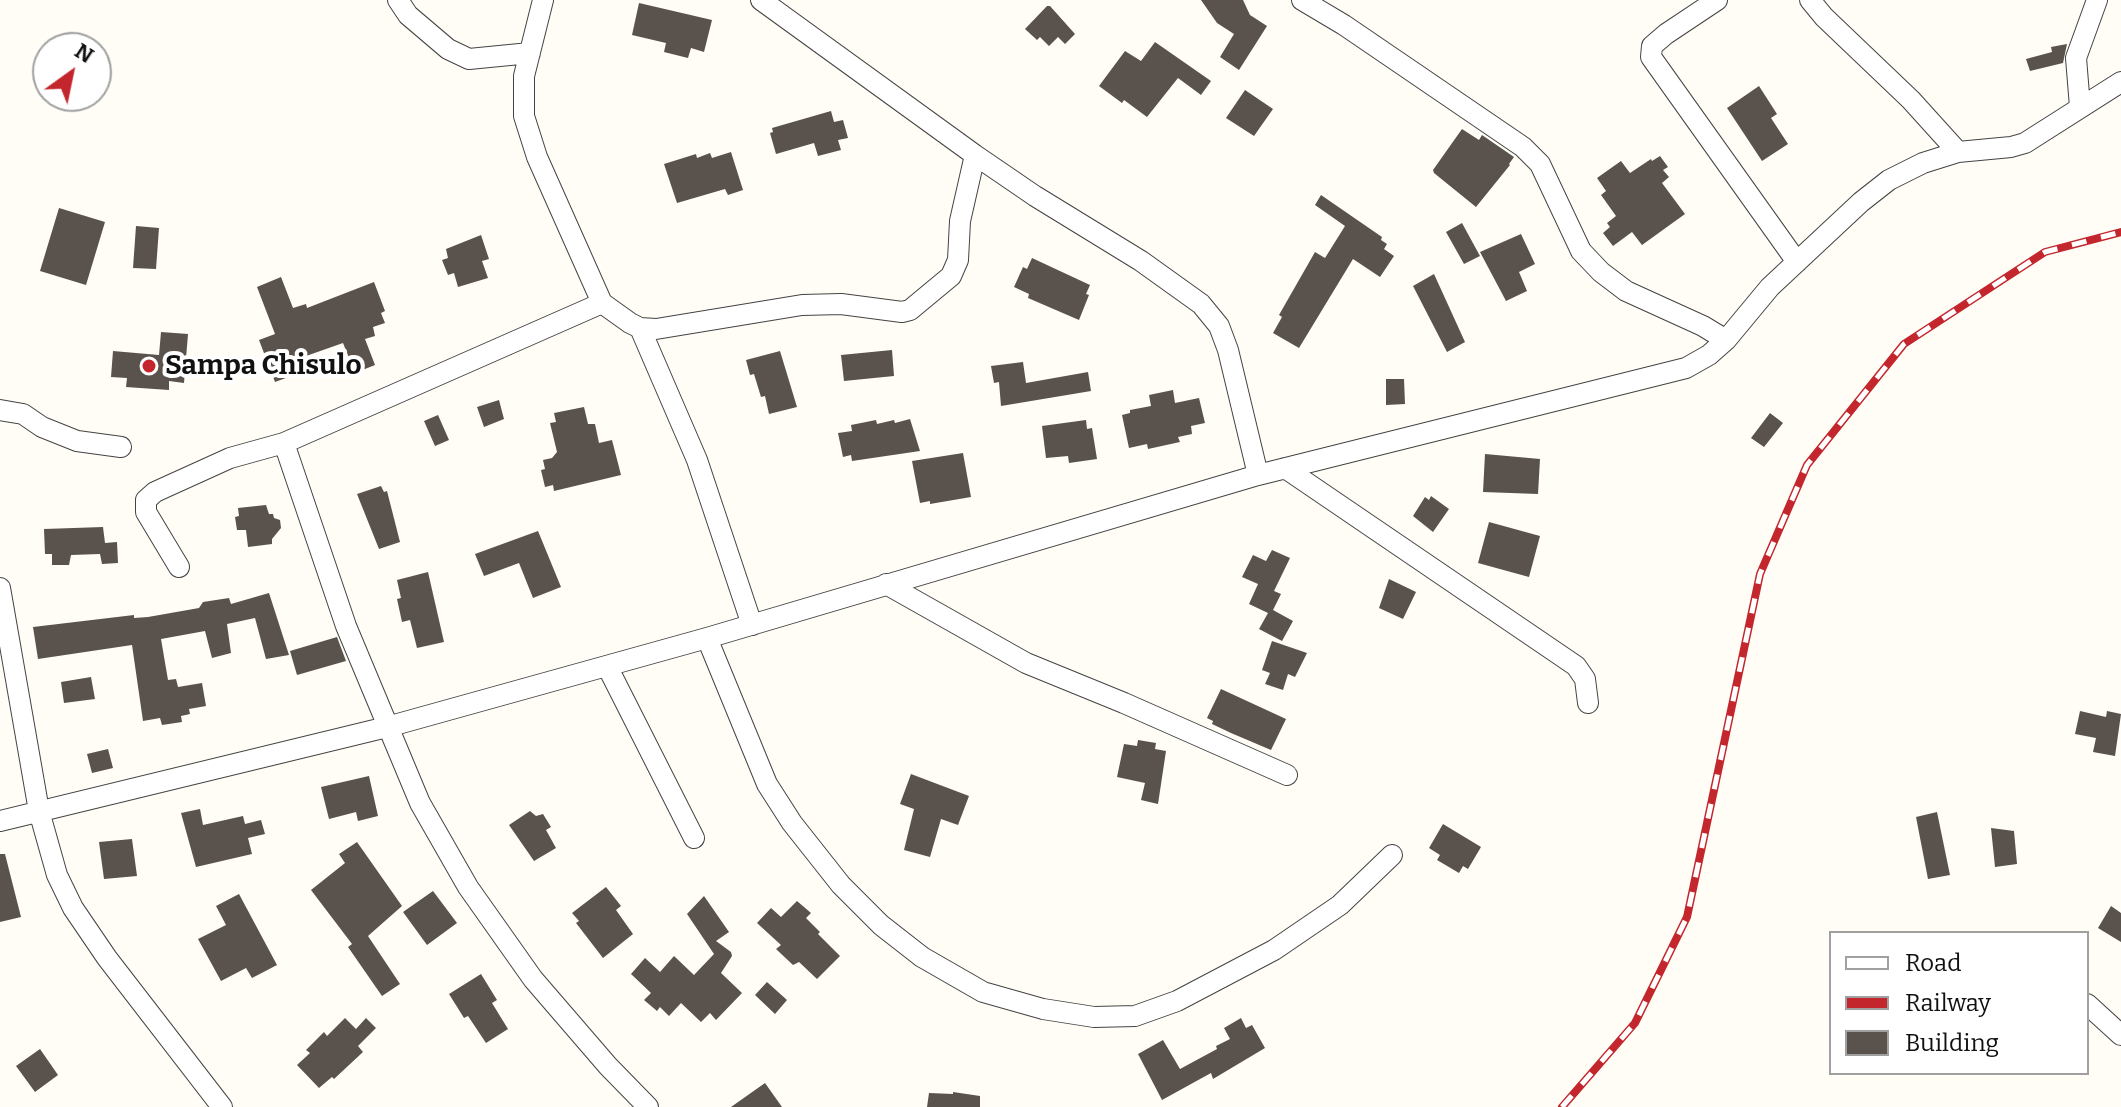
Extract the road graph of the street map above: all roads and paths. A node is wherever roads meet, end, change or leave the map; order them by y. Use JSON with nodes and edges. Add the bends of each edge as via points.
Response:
{"nodes":[{"id":1,"x":398,"y":0,"type":"edge"},
{"id":2,"x":543,"y":0,"type":"edge"},
{"id":3,"x":761,"y":0,"type":"edge"},
{"id":4,"x":1302,"y":0,"type":"edge"},
{"id":5,"x":1717,"y":0,"type":"edge"},
{"id":6,"x":1810,"y":0,"type":"edge"},
{"id":7,"x":2097,"y":0,"type":"edge"},
{"id":8,"x":530,"y":53,"type":"junction"},
{"id":9,"x":2121,"y":82,"type":"edge"},
{"id":10,"x":2080,"y":107,"type":"junction"},
{"id":11,"x":1958,"y":152,"type":"junction"},
{"id":12,"x":975,"y":155,"type":"junction"},
{"id":13,"x":1797,"y":262,"type":"junction"},
{"id":14,"x":602,"y":303,"type":"junction"},
{"id":15,"x":640,"y":328,"type":"junction"},
{"id":16,"x":1726,"y":340,"type":"junction"},
{"id":17,"x":0,"y":410,"type":"edge"},
{"id":18,"x":284,"y":443,"type":"junction"},
{"id":19,"x":121,"y":447,"type":"dead end"},
{"id":20,"x":1285,"y":468,"type":"junction"},
{"id":21,"x":1258,"y":475,"type":"junction"},
{"id":22,"x":179,"y":567,"type":"dead end"},
{"id":23,"x":886,"y":584,"type":"junction"},
{"id":24,"x":0,"y":588,"type":"edge"},
{"id":25,"x":752,"y":625,"type":"junction"},
{"id":26,"x":707,"y":638,"type":"junction"},
{"id":27,"x":607,"y":666,"type":"junction"},
{"id":28,"x":1588,"y":703,"type":"dead end"},
{"id":29,"x":387,"y":727,"type":"junction"},
{"id":30,"x":1287,"y":775,"type":"dead end"},
{"id":31,"x":39,"y":811,"type":"junction"},
{"id":32,"x":0,"y":821,"type":"edge"},
{"id":33,"x":694,"y":838,"type":"dead end"},
{"id":34,"x":1392,"y":855,"type":"dead end"},
{"id":35,"x":2089,"y":1006,"type":"edge"},
{"id":36,"x":2121,"y":1035,"type":"edge"},
{"id":37,"x":222,"y":1107,"type":"edge"},
{"id":38,"x":648,"y":1107,"type":"edge"}],
"edges":[{"from":1,"to":8,"type":"street","via":[[448,49],[469,59]]},
{"from":2,"to":8,"type":"street"},
{"from":3,"to":12,"type":"street"},
{"from":4,"to":16,"type":"street","via":[[1523,147],[1540,164],[1581,251],[1601,272],[1626,291]]},
{"from":5,"to":13,"type":"street","via":[[1652,46],[1651,57]]},
{"from":6,"to":11,"type":"street"},
{"from":7,"to":10,"type":"street","via":[[2076,58]]},
{"from":8,"to":14,"type":"street","via":[[524,116]]},
{"from":9,"to":10,"type":"street"},
{"from":10,"to":11,"type":"street","via":[[2025,143]]},
{"from":11,"to":13,"type":"street","via":[[1889,180]]},
{"from":12,"to":15,"type":"street","via":[[960,221],[958,260],[951,276],[910,310],[802,305]]},
{"from":12,"to":21,"type":"street","via":[[1201,304],[1219,326],[1228,350]]},
{"from":13,"to":16,"type":"street"},
{"from":14,"to":15,"type":"street"},
{"from":14,"to":18,"type":"street"},
{"from":15,"to":25,"type":"street","via":[[697,460]]},
{"from":16,"to":20,"type":"street","via":[[1686,368]]},
{"from":17,"to":19,"type":"street","via":[[23,414],[59,435]]},
{"from":18,"to":22,"type":"street","via":[[230,458],[146,500],[146,512]]},
{"from":18,"to":29,"type":"street","via":[[346,626]]},
{"from":20,"to":21,"type":"street"},
{"from":20,"to":28,"type":"street","via":[[1576,666],[1585,679]]},
{"from":21,"to":23,"type":"street"},
{"from":23,"to":25,"type":"street"},
{"from":23,"to":30,"type":"street","via":[[1026,663]]},
{"from":24,"to":31,"type":"street"},
{"from":25,"to":26,"type":"street"},
{"from":26,"to":27,"type":"street"},
{"from":26,"to":34,"type":"street","via":[[767,784],[792,823],[881,925],[922,957],[983,992],[1043,1009],[1094,1017],[1135,1016],[1177,1001],[1274,950],[1340,905]]},
{"from":27,"to":29,"type":"street"},
{"from":27,"to":33,"type":"street"},
{"from":29,"to":31,"type":"street"},
{"from":29,"to":38,"type":"street","via":[[420,803],[468,887],[533,979]]},
{"from":31,"to":32,"type":"street"},
{"from":31,"to":37,"type":"street","via":[[57,875],[73,908]]},
{"from":35,"to":36,"type":"street"}]}
